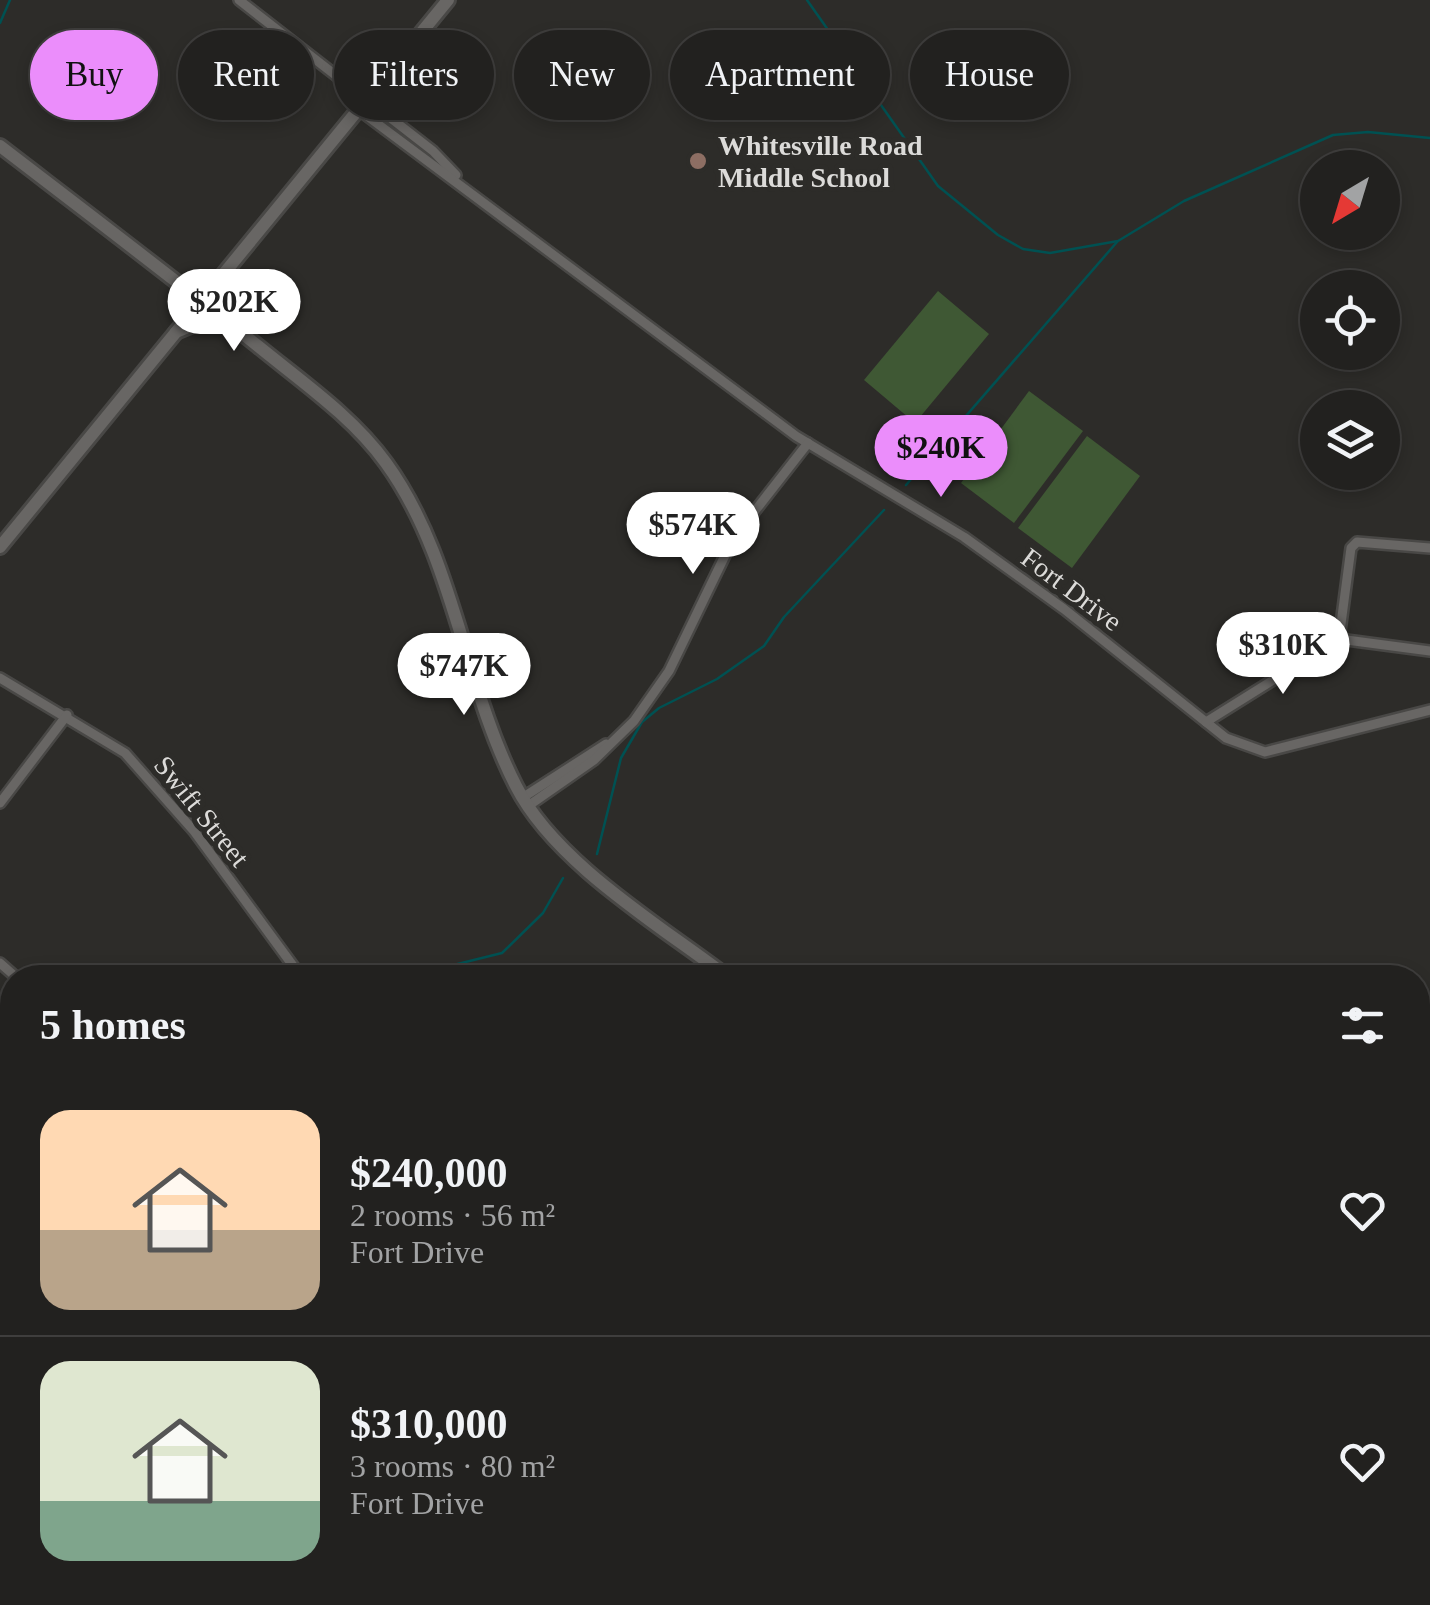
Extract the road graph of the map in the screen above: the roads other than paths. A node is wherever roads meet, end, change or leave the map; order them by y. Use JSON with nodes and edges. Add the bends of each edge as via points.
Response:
{"nodes":[{"id":1,"x":238,"y":0,"type":"edge"},
{"id":2,"x":448,"y":0,"type":"edge"},
{"id":3,"x":424,"y":30,"type":"edge"},
{"id":4,"x":334,"y":81,"type":"edge"},
{"id":5,"x":350,"y":120,"type":"edge"},
{"id":6,"x":385,"y":120,"type":"edge"},
{"id":7,"x":0,"y":146,"type":"edge"},
{"id":8,"x":199,"y":299,"type":"junction"},
{"id":9,"x":232,"y":325,"type":"junction"},
{"id":10,"x":170,"y":335,"type":"junction"},
{"id":11,"x":808,"y":443,"type":"junction"},
{"id":12,"x":0,"y":547,"type":"edge"},
{"id":13,"x":1430,"y":548,"type":"edge"},
{"id":14,"x":1339,"y":639,"type":"junction"},
{"id":15,"x":1430,"y":652,"type":"edge"},
{"id":16,"x":0,"y":678,"type":"edge"},
{"id":17,"x":1430,"y":710,"type":"edge"},
{"id":18,"x":67,"y":715,"type":"junction"},
{"id":19,"x":1206,"y":722,"type":"junction"},
{"id":20,"x":525,"y":802,"type":"junction"},
{"id":21,"x":0,"y":803,"type":"edge"},
{"id":22,"x":291,"y":965,"type":"edge"},
{"id":23,"x":712,"y":965,"type":"edge"}],
"edges":[{"from":1,"to":4,"type":"street","name":"Fort Drive"},
{"from":2,"to":3,"type":"main road"},
{"from":5,"to":8,"type":"main road"},
{"from":6,"to":11,"type":"street","name":"Fort Drive"},
{"from":7,"to":8,"type":"main road"},
{"from":8,"to":9,"type":"main road"},
{"from":8,"to":10,"type":"main road"},
{"from":9,"to":10,"type":"main road","via":[[192,324]]},
{"from":9,"to":20,"type":"main road","via":[[364,436],[401,486],[427,538],[486,716]]},
{"from":10,"to":12,"type":"main road"},
{"from":11,"to":19,"type":"street","name":"Fort Drive","via":[[964,537]]},
{"from":11,"to":20,"type":"street","via":[[733,540],[669,671],[634,721]]},
{"from":13,"to":14,"type":"street","via":[[1357,542]]},
{"from":14,"to":15,"type":"street"},
{"from":14,"to":19,"type":"street"},
{"from":16,"to":18,"type":"street","name":"Swift Street"},
{"from":17,"to":19,"type":"street","name":"Fort Drive","via":[[1265,752]]},
{"from":18,"to":21,"type":"street"},
{"from":18,"to":22,"type":"street","name":"Swift Street","via":[[125,753],[162,793]]},
{"from":20,"to":23,"type":"main road","via":[[604,882]]}]}
